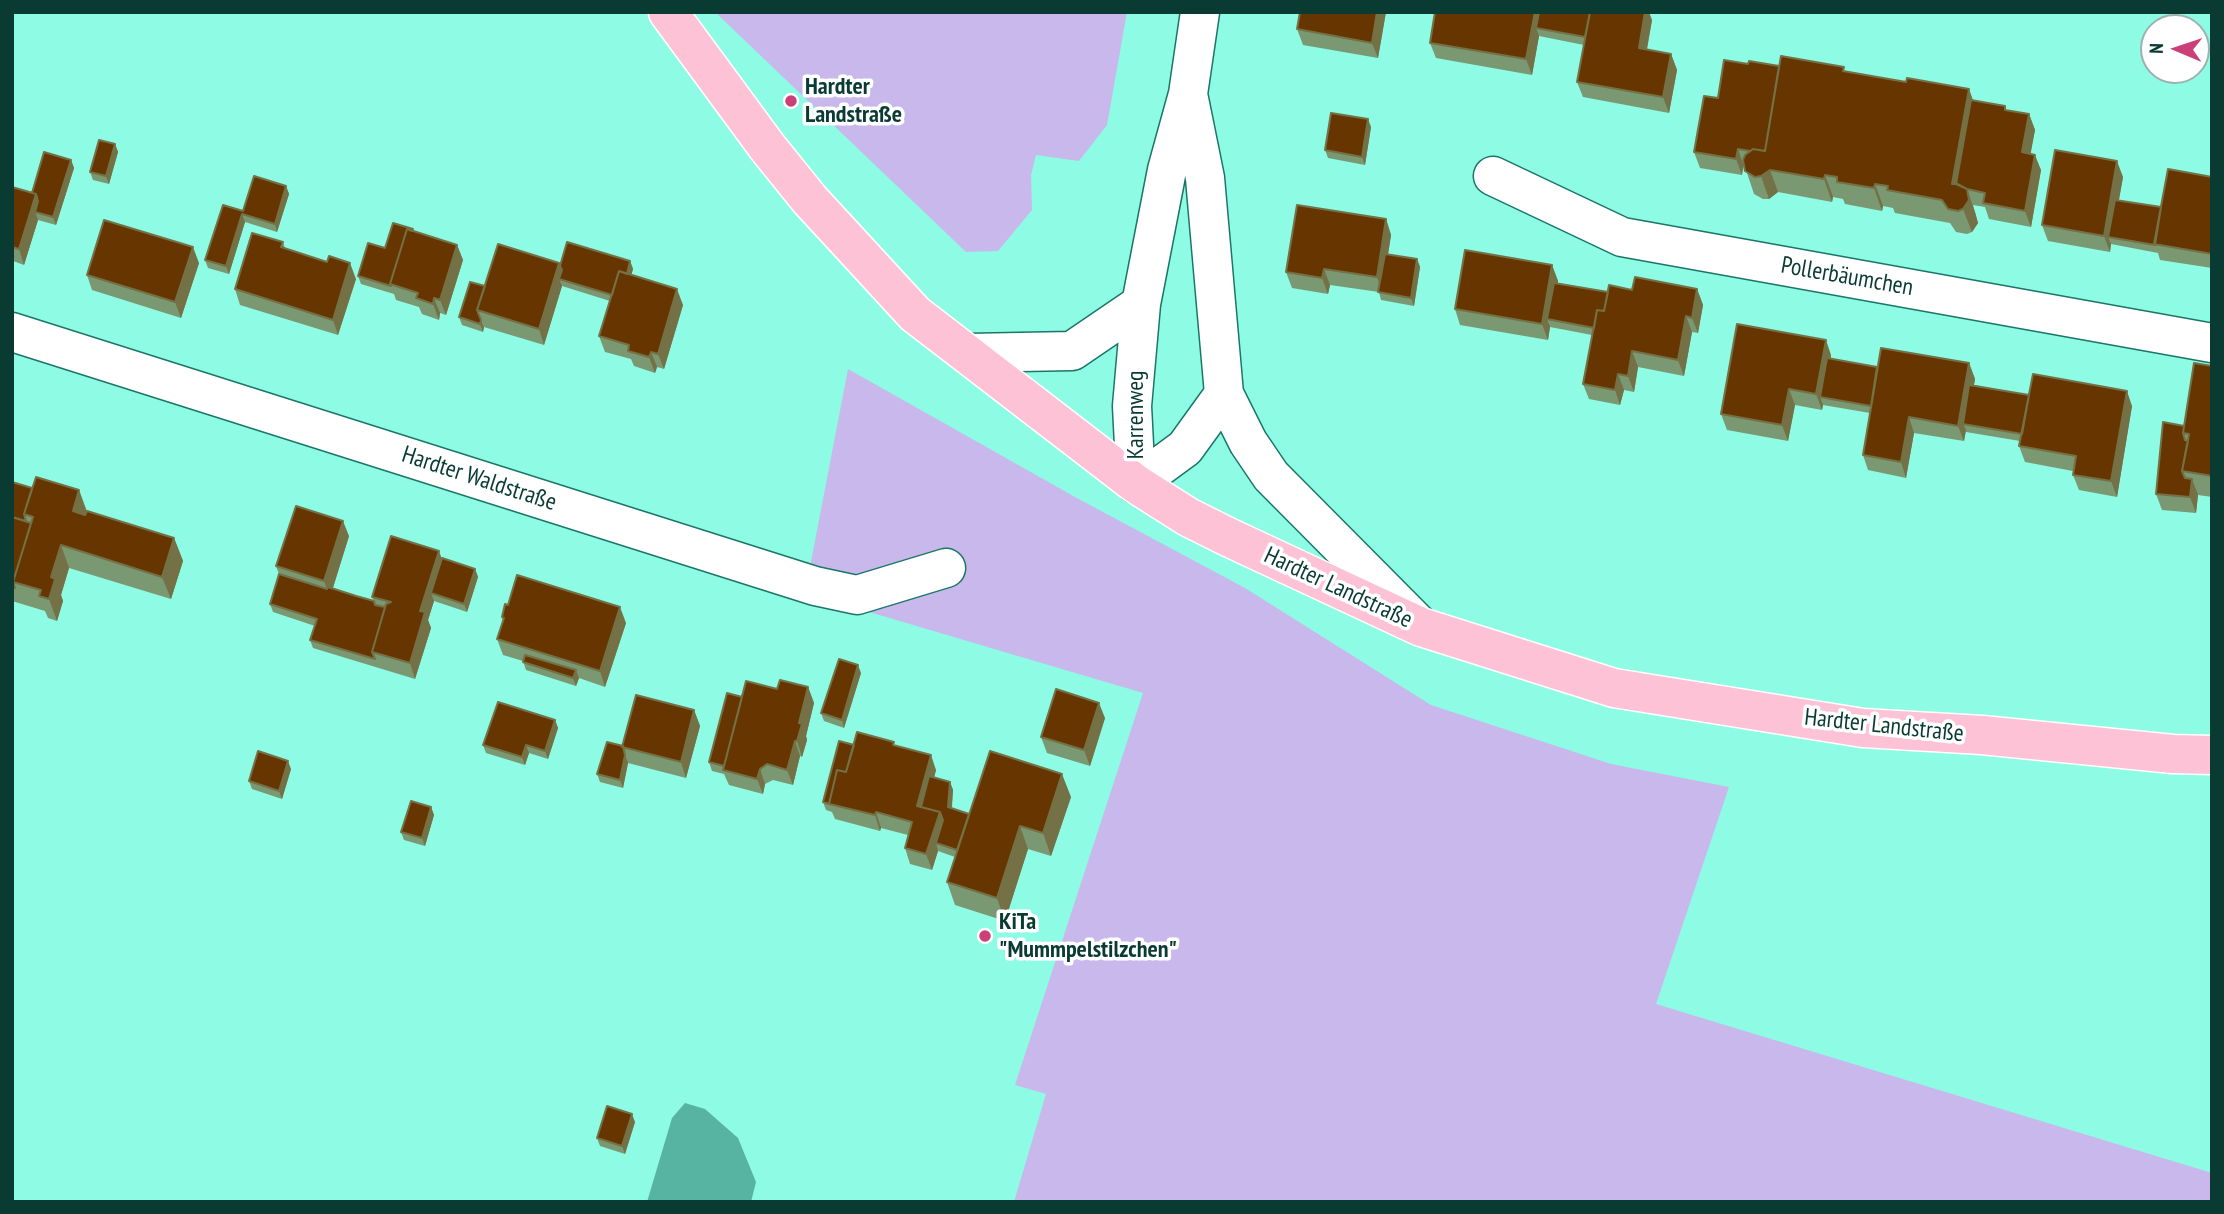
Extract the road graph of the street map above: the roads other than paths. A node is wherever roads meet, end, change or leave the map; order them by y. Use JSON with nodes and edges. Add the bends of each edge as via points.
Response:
{"nodes":[{"id":1,"x":668,"y":12,"type":"edge"},
{"id":2,"x":1200,"y":12,"type":"edge"},
{"id":3,"x":1188,"y":94,"type":"junction"},
{"id":4,"x":1493,"y":176,"type":"dead end"},
{"id":5,"x":1142,"y":304,"type":"junction"},
{"id":6,"x":12,"y":332,"type":"edge"},
{"id":7,"x":2212,"y":343,"type":"edge"},
{"id":8,"x":968,"y":353,"type":"junction"},
{"id":9,"x":1224,"y":394,"type":"junction"},
{"id":10,"x":1136,"y":484,"type":"junction"},
{"id":11,"x":946,"y":568,"type":"dead end"},
{"id":12,"x":1421,"y":627,"type":"junction"},
{"id":13,"x":2212,"y":755,"type":"edge"}],
"edges":[{"from":1,"to":8,"type":"main road","name":"Hardter Landstraße","via":[[810,200],[915,314]]},
{"from":2,"to":3,"type":"street","name":"Karrenweg"},
{"from":3,"to":5,"type":"street","name":"Karrenweg","via":[[1167,170]]},
{"from":3,"to":9,"type":"street","name":"Karrenweg","via":[[1205,178]]},
{"from":4,"to":7,"type":"street","name":"Pollerbäumchen","via":[[1622,237]]},
{"from":5,"to":8,"type":"street","via":[[1072,351]]},
{"from":5,"to":10,"type":"street","name":"Karrenweg","via":[[1132,406]]},
{"from":6,"to":11,"type":"street","name":"Hardter Waldstraße","via":[[816,586],[857,595]]},
{"from":8,"to":10,"type":"main road","name":"Hardter Landstraße"},
{"from":9,"to":10,"type":"street","name":"Karrenweg","via":[[1185,448]]},
{"from":9,"to":12,"type":"street","name":"Karrenweg","via":[[1270,476]]},
{"from":10,"to":12,"type":"main road","name":"Hardter Landstraße","via":[[1188,517]]},
{"from":12,"to":13,"type":"main road","name":"Hardter Landstraße","via":[[1614,688],[1863,728]]}]}
